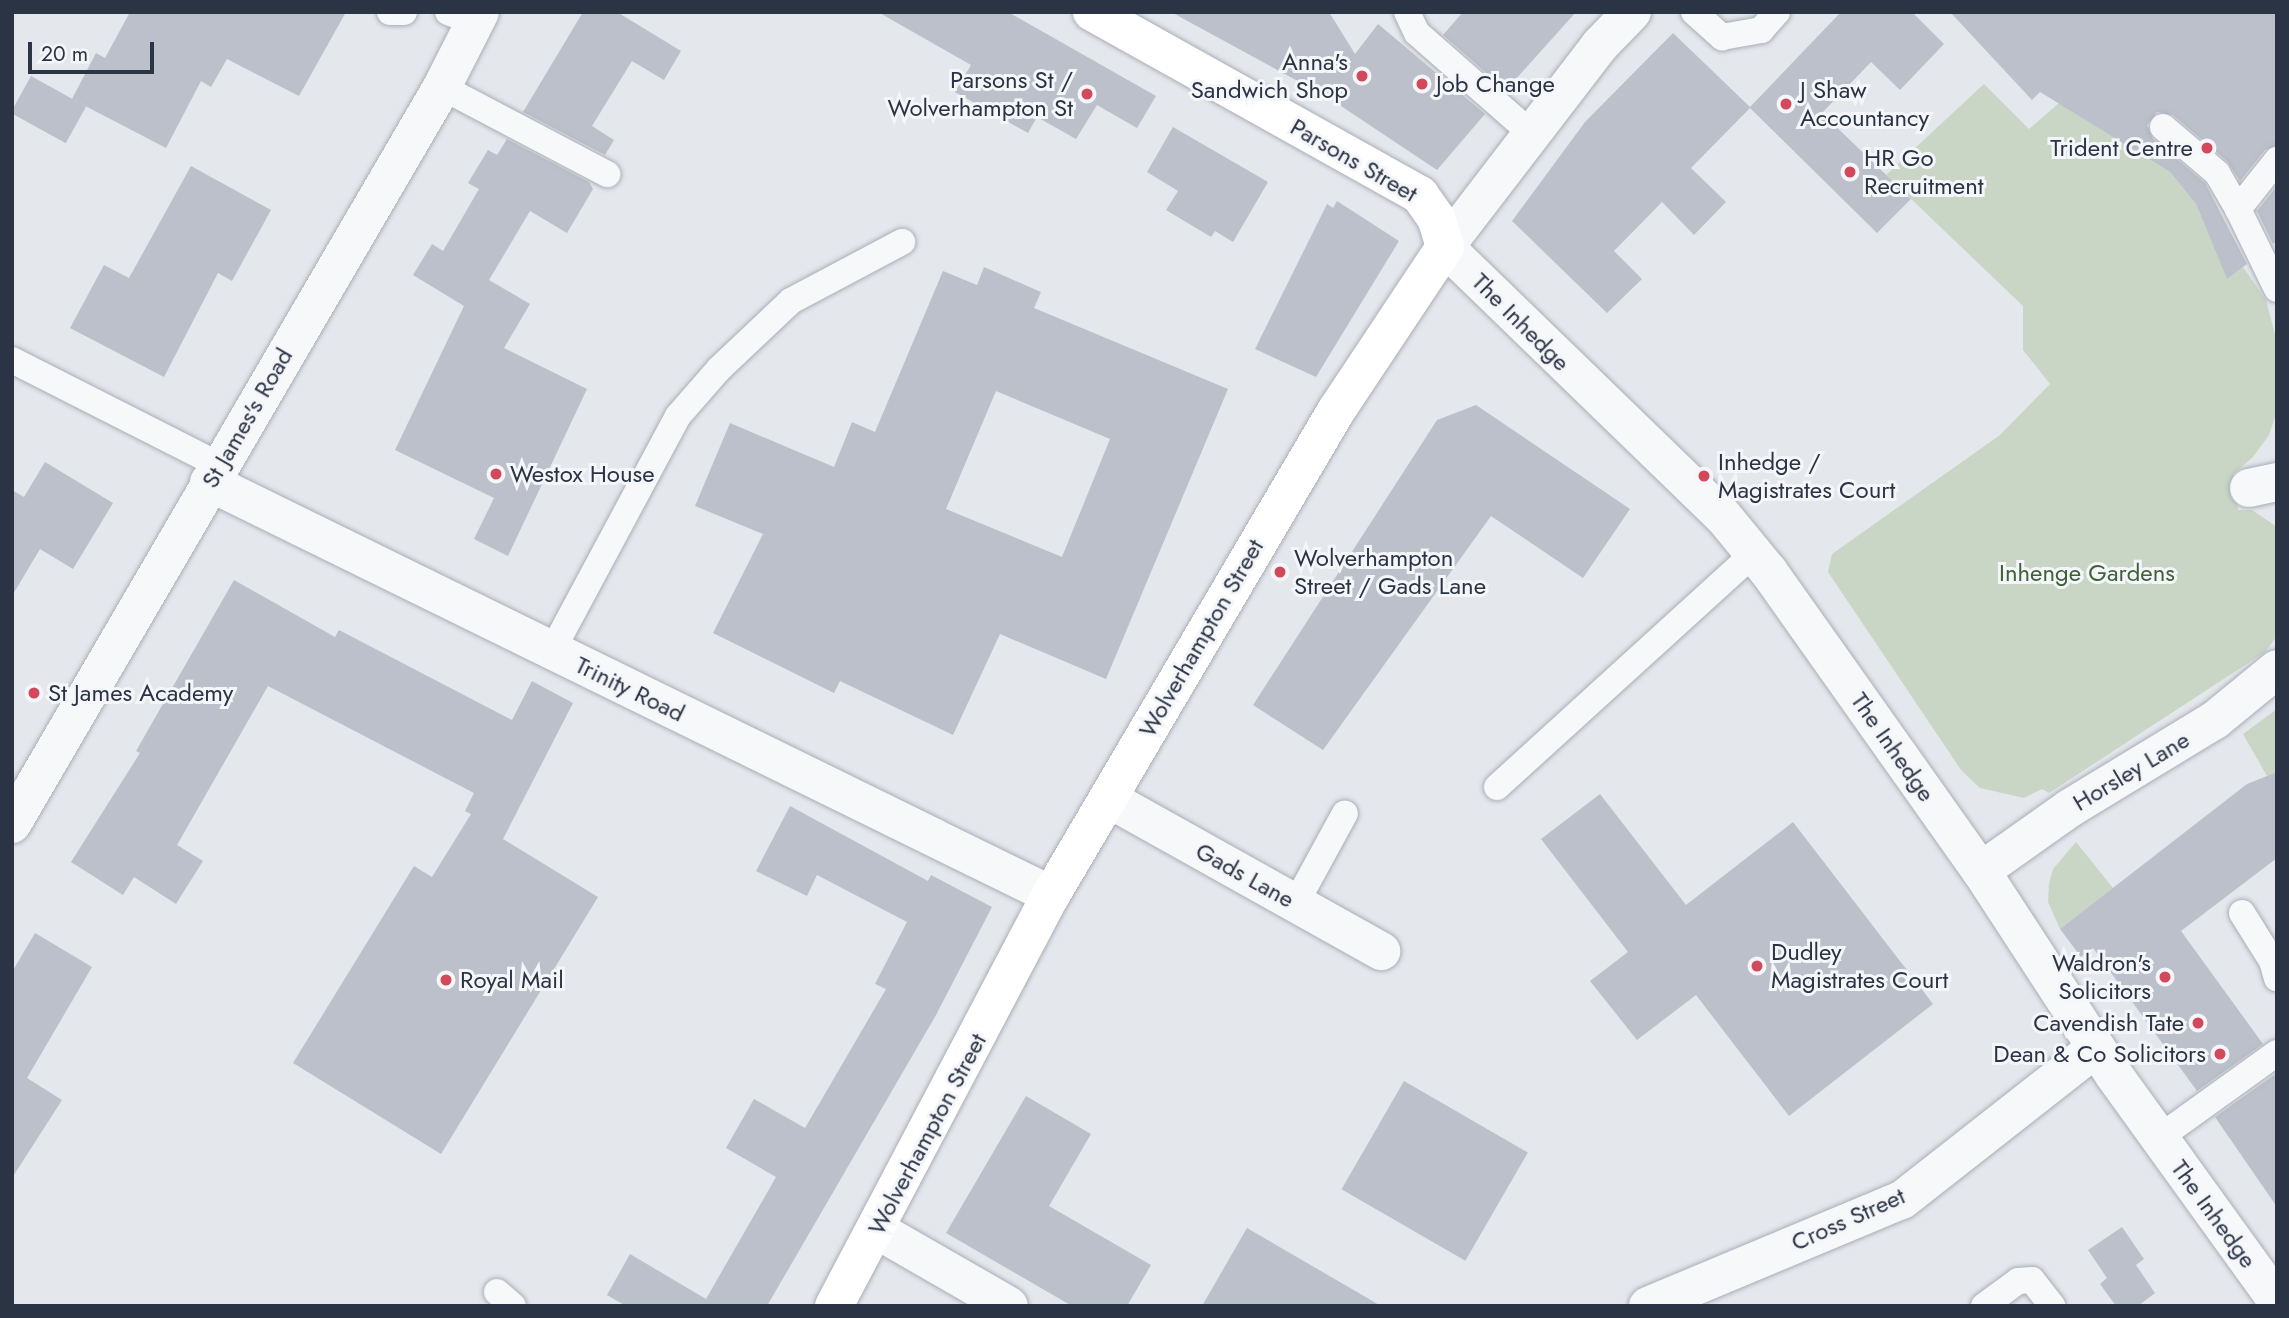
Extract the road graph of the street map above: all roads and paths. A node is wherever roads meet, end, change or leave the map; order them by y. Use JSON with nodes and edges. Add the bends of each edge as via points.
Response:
{"nodes":[{"id":1,"x":390,"y":12,"type":"edge"},
{"id":2,"x":404,"y":12,"type":"edge"},
{"id":3,"x":1092,"y":12,"type":"edge"},
{"id":4,"x":1407,"y":12,"type":"edge"},
{"id":5,"x":1632,"y":12,"type":"edge"},
{"id":6,"x":1694,"y":12,"type":"edge"},
{"id":7,"x":1777,"y":12,"type":"edge"},
{"id":8,"x":467,"y":16,"type":"edge"},
{"id":9,"x":442,"y":87,"type":"junction"},
{"id":10,"x":2163,"y":127,"type":"dead end"},
{"id":11,"x":1532,"y":134,"type":"junction"},
{"id":12,"x":2277,"y":160,"type":"edge"},
{"id":13,"x":607,"y":174,"type":"dead end"},
{"id":14,"x":2238,"y":209,"type":"junction"},
{"id":15,"x":902,"y":242,"type":"dead end"},
{"id":16,"x":1445,"y":247,"type":"junction"},
{"id":17,"x":2277,"y":289,"type":"edge"},
{"id":18,"x":12,"y":360,"type":"edge"},
{"id":19,"x":214,"y":474,"type":"junction"},
{"id":20,"x":1754,"y":554,"type":"junction"},
{"id":21,"x":552,"y":651,"type":"junction"},
{"id":22,"x":2277,"y":669,"type":"edge"},
{"id":23,"x":1497,"y":787,"type":"dead end"},
{"id":24,"x":1109,"y":799,"type":"junction"},
{"id":25,"x":1345,"y":813,"type":"dead end"},
{"id":26,"x":12,"y":824,"type":"edge"},
{"id":27,"x":1981,"y":871,"type":"junction"},
{"id":28,"x":1051,"y":895,"type":"junction"},
{"id":29,"x":1296,"y":903,"type":"junction"},
{"id":30,"x":2242,"y":913,"type":"dead end"},
{"id":31,"x":1381,"y":951,"type":"dead end"},
{"id":32,"x":2277,"y":978,"type":"edge"},
{"id":33,"x":2096,"y":1048,"type":"junction"},
{"id":34,"x":2277,"y":1053,"type":"edge"},
{"id":35,"x":2160,"y":1138,"type":"junction"},
{"id":36,"x":877,"y":1230,"type":"junction"},
{"id":37,"x":2277,"y":1301,"type":"edge"},
{"id":38,"x":834,"y":1306,"type":"edge"},
{"id":39,"x":1009,"y":1306,"type":"edge"},
{"id":40,"x":1648,"y":1306,"type":"edge"},
{"id":41,"x":1984,"y":1306,"type":"edge"},
{"id":42,"x":2052,"y":1306,"type":"edge"}],
"edges":[{"from":1,"to":2,"type":"lane"},
{"from":3,"to":16,"type":"main road","name":"Parsons Street","via":[[1420,195],[1436,218]]},
{"from":4,"to":11,"type":"lane","via":[[1417,33]]},
{"from":5,"to":11,"type":"street","name":"Wolverhampton Street","via":[[1600,45]]},
{"from":6,"to":7,"type":"lane","via":[[1722,37],[1761,30]]},
{"from":8,"to":9,"type":"street","name":"St James's Road"},
{"from":9,"to":13,"type":"lane"},
{"from":9,"to":19,"type":"street","name":"St James's Road"},
{"from":10,"to":14,"type":"lane","via":[[2217,173]]},
{"from":11,"to":16,"type":"street","name":"Wolverhampton Street"},
{"from":12,"to":14,"type":"lane"},
{"from":14,"to":17,"type":"lane"},
{"from":15,"to":21,"type":"lane","via":[[791,301],[677,416]]},
{"from":16,"to":20,"type":"street","name":"The Inhedge","via":[[1723,516]]},
{"from":16,"to":24,"type":"main road","name":"Wolverhampton Street","via":[[1336,411]]},
{"from":18,"to":19,"type":"lane"},
{"from":19,"to":21,"type":"street","name":"Trinity Road"},
{"from":19,"to":26,"type":"street","name":"St James's Road"},
{"from":20,"to":23,"type":"lane"},
{"from":20,"to":27,"type":"street","name":"The Inhedge"},
{"from":21,"to":28,"type":"street","name":"Trinity Road"},
{"from":22,"to":27,"type":"street","name":"Horsley Lane","via":[[2215,720],[2070,808]]},
{"from":24,"to":28,"type":"main road","name":"Wolverhampton Street"},
{"from":24,"to":29,"type":"street","name":"Gads Lane"},
{"from":25,"to":29,"type":"lane"},
{"from":27,"to":33,"type":"street","name":"The Inhedge"},
{"from":28,"to":36,"type":"main road","name":"Wolverhampton Street"},
{"from":29,"to":31,"type":"street","name":"Gads Lane"},
{"from":30,"to":32,"type":"lane","via":[[2272,961]]},
{"from":33,"to":35,"type":"street","name":"The Inhedge"},
{"from":33,"to":40,"type":"street","name":"Cross Street","via":[[1902,1200]]},
{"from":34,"to":35,"type":"lane"},
{"from":35,"to":37,"type":"street","name":"The Inhedge"},
{"from":36,"to":38,"type":"main road","name":"Wolverhampton Street"},
{"from":36,"to":39,"type":"street"},
{"from":41,"to":42,"type":"lane","via":[[2018,1281],[2032,1280]]}]}
